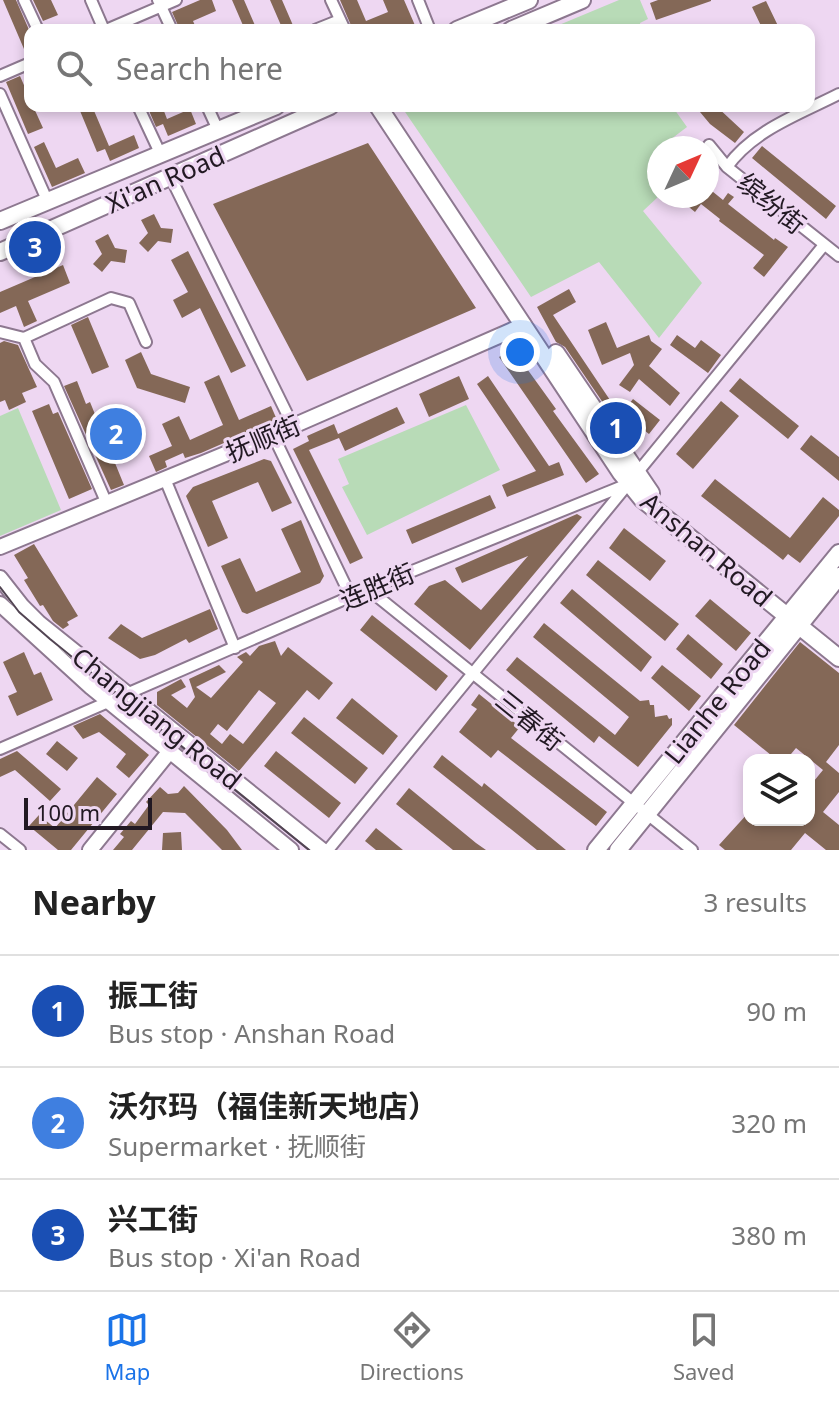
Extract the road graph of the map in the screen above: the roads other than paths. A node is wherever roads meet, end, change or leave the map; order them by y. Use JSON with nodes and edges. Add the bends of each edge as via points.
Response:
{"nodes":[{"id":1,"x":24,"y":0,"type":"edge"},
{"id":2,"x":91,"y":0,"type":"edge"},
{"id":3,"x":176,"y":0,"type":"edge"},
{"id":4,"x":331,"y":0,"type":"edge"},
{"id":5,"x":418,"y":0,"type":"edge"},
{"id":6,"x":528,"y":0,"type":"edge"},
{"id":7,"x":582,"y":0,"type":"edge"},
{"id":8,"x":159,"y":3,"type":"edge"},
{"id":9,"x":502,"y":5,"type":"edge"},
{"id":10,"x":35,"y":24,"type":"edge"},
{"id":11,"x":102,"y":24,"type":"edge"},
{"id":12,"x":117,"y":24,"type":"edge"},
{"id":13,"x":169,"y":24,"type":"edge"},
{"id":14,"x":343,"y":24,"type":"edge"},
{"id":15,"x":428,"y":24,"type":"edge"},
{"id":16,"x":468,"y":24,"type":"edge"},
{"id":17,"x":525,"y":24,"type":"edge"},
{"id":18,"x":24,"y":66,"type":"edge"},
{"id":19,"x":0,"y":76,"type":"edge"},
{"id":20,"x":0,"y":94,"type":"edge"},
{"id":21,"x":839,"y":94,"type":"edge"},
{"id":22,"x":815,"y":107,"type":"edge"},
{"id":23,"x":141,"y":112,"type":"edge"},
{"id":24,"x":210,"y":112,"type":"edge"},
{"id":25,"x":262,"y":112,"type":"edge"},
{"id":26,"x":316,"y":112,"type":"edge"},
{"id":27,"x":382,"y":112,"type":"edge"},
{"id":28,"x":394,"y":112,"type":"edge"},
{"id":29,"x":805,"y":112,"type":"edge"},
{"id":30,"x":218,"y":130,"type":"junction"},
{"id":31,"x":160,"y":153,"type":"junction"},
{"id":32,"x":719,"y":157,"type":"edge"},
{"id":33,"x":727,"y":167,"type":"junction"},
{"id":34,"x":170,"y":176,"type":"junction"},
{"id":35,"x":47,"y":200,"type":"junction"},
{"id":36,"x":0,"y":221,"type":"edge"},
{"id":37,"x":824,"y":245,"type":"junction"},
{"id":38,"x":0,"y":252,"type":"edge"},
{"id":39,"x":839,"y":256,"type":"edge"},
{"id":40,"x":524,"y":325,"type":"junction"},
{"id":41,"x":0,"y":332,"type":"edge"},
{"id":42,"x":24,"y":338,"type":"junction"},
{"id":43,"x":146,"y":342,"type":"dead end"},
{"id":44,"x":293,"y":426,"type":"junction"},
{"id":45,"x":273,"y":435,"type":"junction"},
{"id":46,"x":165,"y":479,"type":"junction"},
{"id":47,"x":634,"y":479,"type":"junction"},
{"id":48,"x":107,"y":504,"type":"junction"},
{"id":49,"x":0,"y":547,"type":"edge"},
{"id":50,"x":839,"y":553,"type":"edge"},
{"id":51,"x":839,"y":576,"type":"edge"},
{"id":52,"x":0,"y":578,"type":"edge"},
{"id":53,"x":368,"y":589,"type":"junction"},
{"id":54,"x":351,"y":597,"type":"junction"},
{"id":55,"x":0,"y":604,"type":"edge"},
{"id":56,"x":796,"y":616,"type":"junction"},
{"id":57,"x":839,"y":645,"type":"edge"},
{"id":58,"x":235,"y":648,"type":"junction"},
{"id":59,"x":839,"y":658,"type":"edge"},
{"id":60,"x":473,"y":673,"type":"junction"},
{"id":61,"x":127,"y":695,"type":"junction"},
{"id":62,"x":110,"y":703,"type":"junction"},
{"id":63,"x":0,"y":749,"type":"edge"},
{"id":64,"x":170,"y":751,"type":"junction"},
{"id":65,"x":633,"y":804,"type":"junction"},
{"id":66,"x":647,"y":814,"type":"junction"},
{"id":67,"x":0,"y":834,"type":"edge"},
{"id":68,"x":20,"y":850,"type":"edge"},
{"id":69,"x":90,"y":850,"type":"edge"},
{"id":70,"x":291,"y":850,"type":"edge"},
{"id":71,"x":325,"y":850,"type":"edge"},
{"id":72,"x":596,"y":850,"type":"edge"},
{"id":73,"x":618,"y":850,"type":"edge"},
{"id":74,"x":692,"y":850,"type":"edge"}],
"edges":[{"from":1,"to":10,"type":"street"},
{"from":2,"to":11,"type":"street"},
{"from":3,"to":8,"type":"street"},
{"from":4,"to":14,"type":"street"},
{"from":5,"to":15,"type":"street"},
{"from":6,"to":9,"type":"main road"},
{"from":7,"to":17,"type":"main road"},
{"from":8,"to":12,"type":"street"},
{"from":8,"to":13,"type":"street"},
{"from":9,"to":16,"type":"main road"},
{"from":18,"to":19,"type":"street"},
{"from":20,"to":35,"type":"street"},
{"from":21,"to":22,"type":"street"},
{"from":23,"to":31,"type":"street"},
{"from":24,"to":30,"type":"street"},
{"from":25,"to":30,"type":"main road"},
{"from":26,"to":34,"type":"main road","name":"Xi'an Road"},
{"from":27,"to":40,"type":"main road","name":"Anshan Road"},
{"from":28,"to":47,"type":"main road","name":"Anshan Road"},
{"from":29,"to":33,"type":"street","via":[[755,138]]},
{"from":30,"to":31,"type":"main road"},
{"from":31,"to":35,"type":"main road"},
{"from":32,"to":33,"type":"street","name":"缤纷街"},
{"from":33,"to":37,"type":"street","name":"缤纷街"},
{"from":34,"to":38,"type":"main road","name":"Xi'an Road"},
{"from":34,"to":44,"type":"street"},
{"from":35,"to":36,"type":"main road"},
{"from":37,"to":39,"type":"street","name":"缤纷街"},
{"from":37,"to":47,"type":"street"},
{"from":40,"to":44,"type":"main road","name":"抚顺街"},
{"from":40,"to":47,"type":"main road","name":"Anshan Road"},
{"from":41,"to":42,"type":"street"},
{"from":42,"to":43,"type":"street","via":[[111,298],[129,303]]},
{"from":42,"to":48,"type":"street","via":[[35,364],[54,382]]},
{"from":44,"to":45,"type":"main road","name":"抚顺街"},
{"from":45,"to":46,"type":"main road","name":"抚顺街"},
{"from":45,"to":54,"type":"street"},
{"from":46,"to":48,"type":"main road","name":"抚顺街"},
{"from":46,"to":58,"type":"street"},
{"from":47,"to":53,"type":"street","name":"连胜街"},
{"from":47,"to":56,"type":"main road","name":"Anshan Road","via":[[642,499]]},
{"from":47,"to":60,"type":"street"},
{"from":48,"to":49,"type":"main road","name":"抚顺街"},
{"from":50,"to":56,"type":"main road","name":"Lianhe Road"},
{"from":51,"to":56,"type":"main road","name":"Lianhe Road"},
{"from":52,"to":61,"type":"main road","name":"Changjiang Road","via":[[39,623]]},
{"from":53,"to":54,"type":"street","name":"连胜街"},
{"from":53,"to":60,"type":"street","name":"三春街"},
{"from":54,"to":58,"type":"street","name":"连胜街"},
{"from":55,"to":62,"type":"main road","name":"Changjiang Road"},
{"from":56,"to":57,"type":"main road","name":"Anshan Road"},
{"from":56,"to":59,"type":"main road","name":"Anshan Road"},
{"from":56,"to":65,"type":"main road","name":"Lianhe Road"},
{"from":56,"to":66,"type":"main road","name":"Lianhe Road"},
{"from":58,"to":61,"type":"street","name":"连胜街"},
{"from":60,"to":65,"type":"street","name":"三春街"},
{"from":60,"to":71,"type":"street"},
{"from":61,"to":62,"type":"street","name":"连胜街"},
{"from":61,"to":71,"type":"main road","name":"Changjiang Road"},
{"from":62,"to":63,"type":"street"},
{"from":62,"to":64,"type":"main road","name":"Changjiang Road"},
{"from":64,"to":69,"type":"main road"},
{"from":64,"to":70,"type":"main road","name":"Changjiang Road"},
{"from":65,"to":66,"type":"street","name":"三春街"},
{"from":65,"to":72,"type":"main road","name":"Lianhe Road"},
{"from":66,"to":73,"type":"main road","name":"Lianhe Road"},
{"from":66,"to":74,"type":"street","name":"三春街"},
{"from":67,"to":68,"type":"street"}]}
